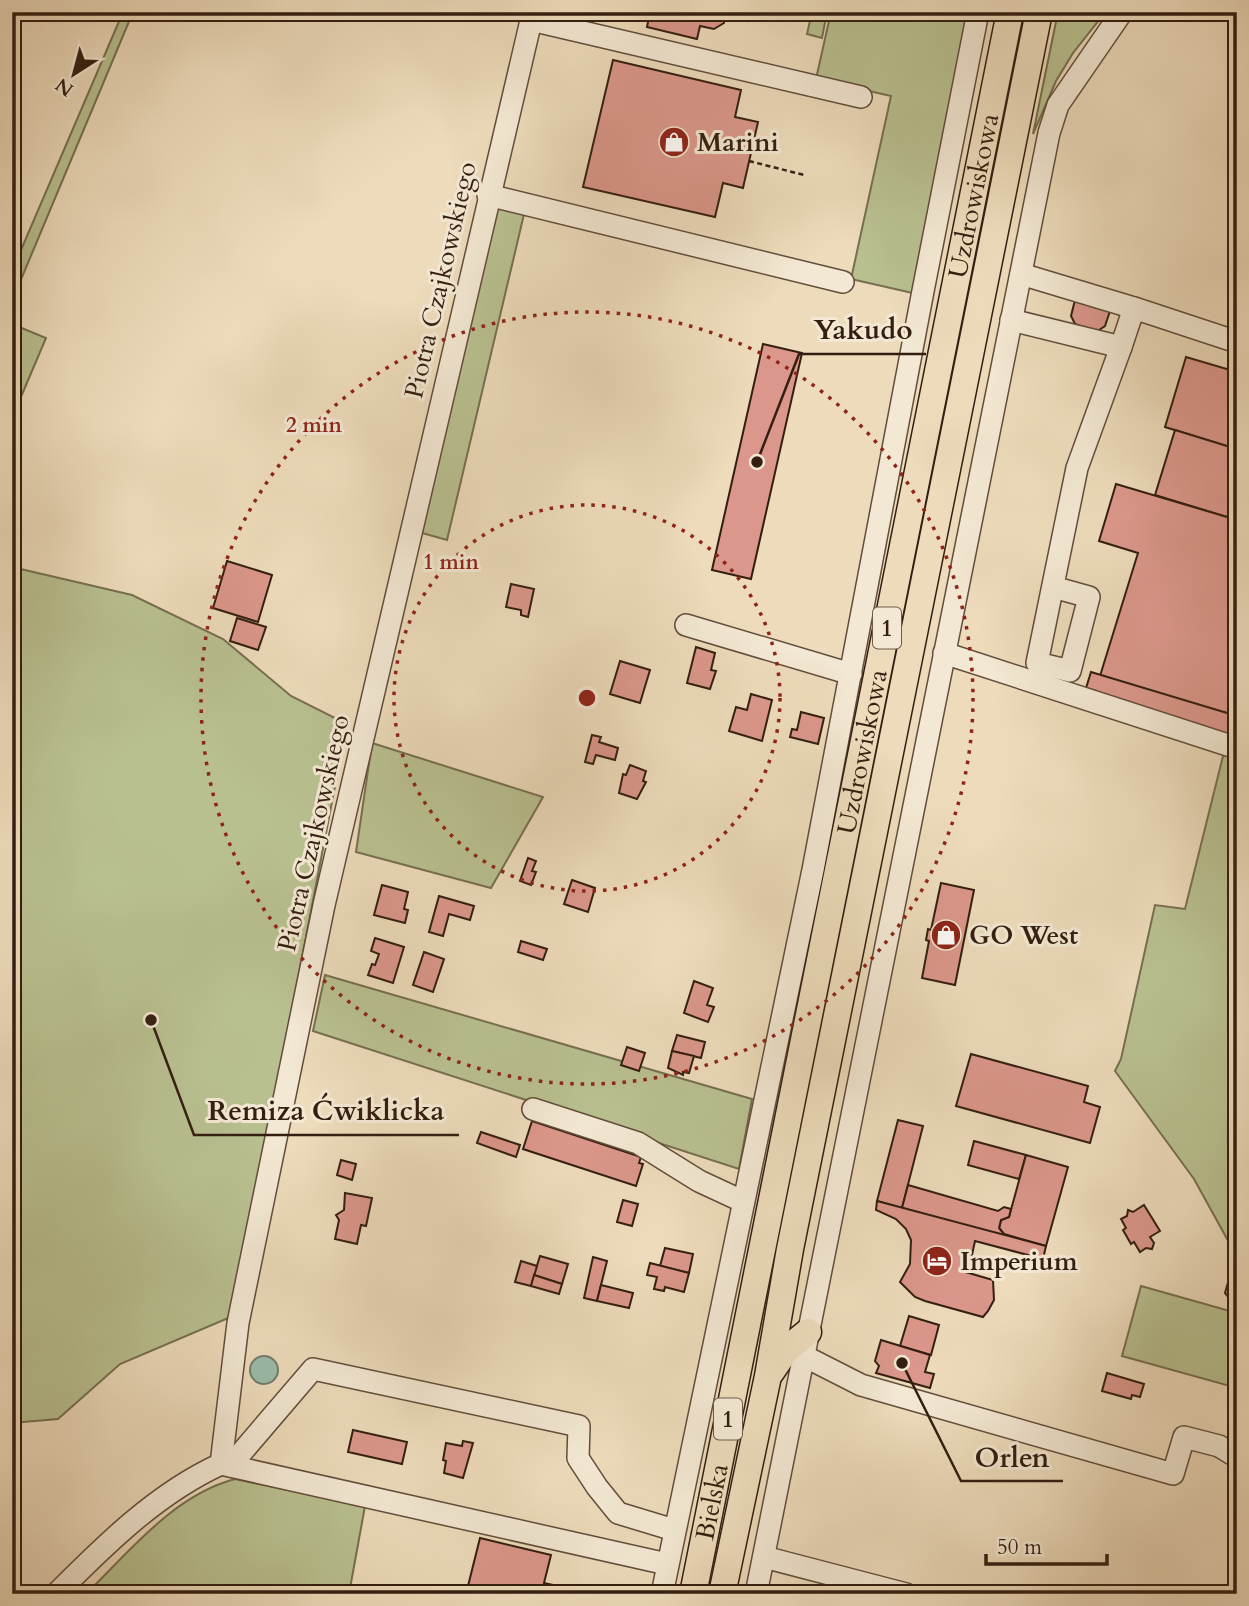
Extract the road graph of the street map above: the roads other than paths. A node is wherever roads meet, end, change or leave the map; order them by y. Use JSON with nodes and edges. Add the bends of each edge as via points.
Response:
{"nodes":[{"id":1,"x":978,"y":12,"type":"edge"},
{"id":2,"x":1010,"y":12,"type":"edge"},
{"id":3,"x":1040,"y":12,"type":"edge"},
{"id":4,"x":1122,"y":12,"type":"edge"},
{"id":5,"x":532,"y":16,"type":"edge"},
{"id":6,"x":860,"y":97,"type":"dead end"},
{"id":7,"x":488,"y":195,"type":"junction"},
{"id":8,"x":1021,"y":274,"type":"junction"},
{"id":9,"x":843,"y":282,"type":"dead end"},
{"id":10,"x":1134,"y":308,"type":"junction"},
{"id":11,"x":1011,"y":320,"type":"junction"},
{"id":12,"x":1237,"y":342,"type":"edge"},
{"id":13,"x":1121,"y":347,"type":"junction"},
{"id":14,"x":1053,"y":587,"type":"dead end"},
{"id":15,"x":686,"y":625,"type":"dead end"},
{"id":16,"x":944,"y":653,"type":"junction"},
{"id":17,"x":850,"y":674,"type":"junction"},
{"id":18,"x":1237,"y":748,"type":"edge"},
{"id":19,"x":533,"y":1109,"type":"dead end"},
{"id":20,"x":742,"y":1200,"type":"junction"},
{"id":21,"x":763,"y":1244,"type":"joint"},
{"id":22,"x":790,"y":1249,"type":"joint"},
{"id":23,"x":806,"y":1344,"type":"junction"},
{"id":24,"x":768,"y":1376,"type":"junction"},
{"id":25,"x":1237,"y":1457,"type":"edge"},
{"id":26,"x":225,"y":1465,"type":"junction"},
{"id":27,"x":671,"y":1546,"type":"junction"},
{"id":28,"x":703,"y":1549,"type":"junction"},
{"id":29,"x":764,"y":1557,"type":"junction"},
{"id":30,"x":56,"y":1594,"type":"edge"},
{"id":31,"x":662,"y":1594,"type":"edge"},
{"id":32,"x":694,"y":1594,"type":"edge"},
{"id":33,"x":722,"y":1594,"type":"edge"},
{"id":34,"x":757,"y":1594,"type":"edge"},
{"id":35,"x":906,"y":1594,"type":"edge"}],
"edges":[{"from":1,"to":17,"type":"street"},
{"from":2,"to":21,"type":"main road","name":"Uzdrowiskowa","number":"1"},
{"from":3,"to":22,"type":"main road","name":"Uzdrowiskowa","number":"1"},
{"from":4,"to":8,"type":"street","via":[[1058,105]]},
{"from":5,"to":6,"type":"street"},
{"from":5,"to":7,"type":"street","name":"Piotra Czajkowskiego"},
{"from":7,"to":9,"type":"street"},
{"from":7,"to":26,"type":"street","name":"Piotra Czajkowskiego","via":[[324,905],[238,1323]]},
{"from":8,"to":10,"type":"street"},
{"from":8,"to":11,"type":"street"},
{"from":10,"to":12,"type":"street"},
{"from":10,"to":13,"type":"street"},
{"from":11,"to":13,"type":"street"},
{"from":11,"to":16,"type":"street"},
{"from":13,"to":14,"type":"street","via":[[1077,468]]},
{"from":15,"to":17,"type":"street"},
{"from":16,"to":18,"type":"street"},
{"from":16,"to":23,"type":"street"},
{"from":17,"to":20,"type":"street"},
{"from":19,"to":20,"type":"street","via":[[638,1143],[699,1181]]},
{"from":20,"to":27,"type":"street"},
{"from":21,"to":28,"type":"main road","name":"Bielska","number":"1"},
{"from":22,"to":24,"type":"main road","name":"Bielska","number":"1"},
{"from":23,"to":24,"type":"main road","via":[[786,1350]]},
{"from":23,"to":25,"type":"street","via":[[860,1385],[1173,1474],[1184,1437],[1219,1446]]},
{"from":23,"to":29,"type":"street"},
{"from":24,"to":33,"type":"main road","name":"Bielska","number":"1"},
{"from":26,"to":27,"type":"street"},
{"from":26,"to":27,"type":"street","via":[[313,1369],[579,1426],[578,1458],[597,1487],[618,1513]]},
{"from":26,"to":30,"type":"street","via":[[190,1478],[160,1500]]},
{"from":27,"to":28,"type":"street"},
{"from":27,"to":31,"type":"street"},
{"from":28,"to":32,"type":"main road","name":"Bielska","number":"1"},
{"from":29,"to":34,"type":"street"},
{"from":29,"to":35,"type":"street"}]}
